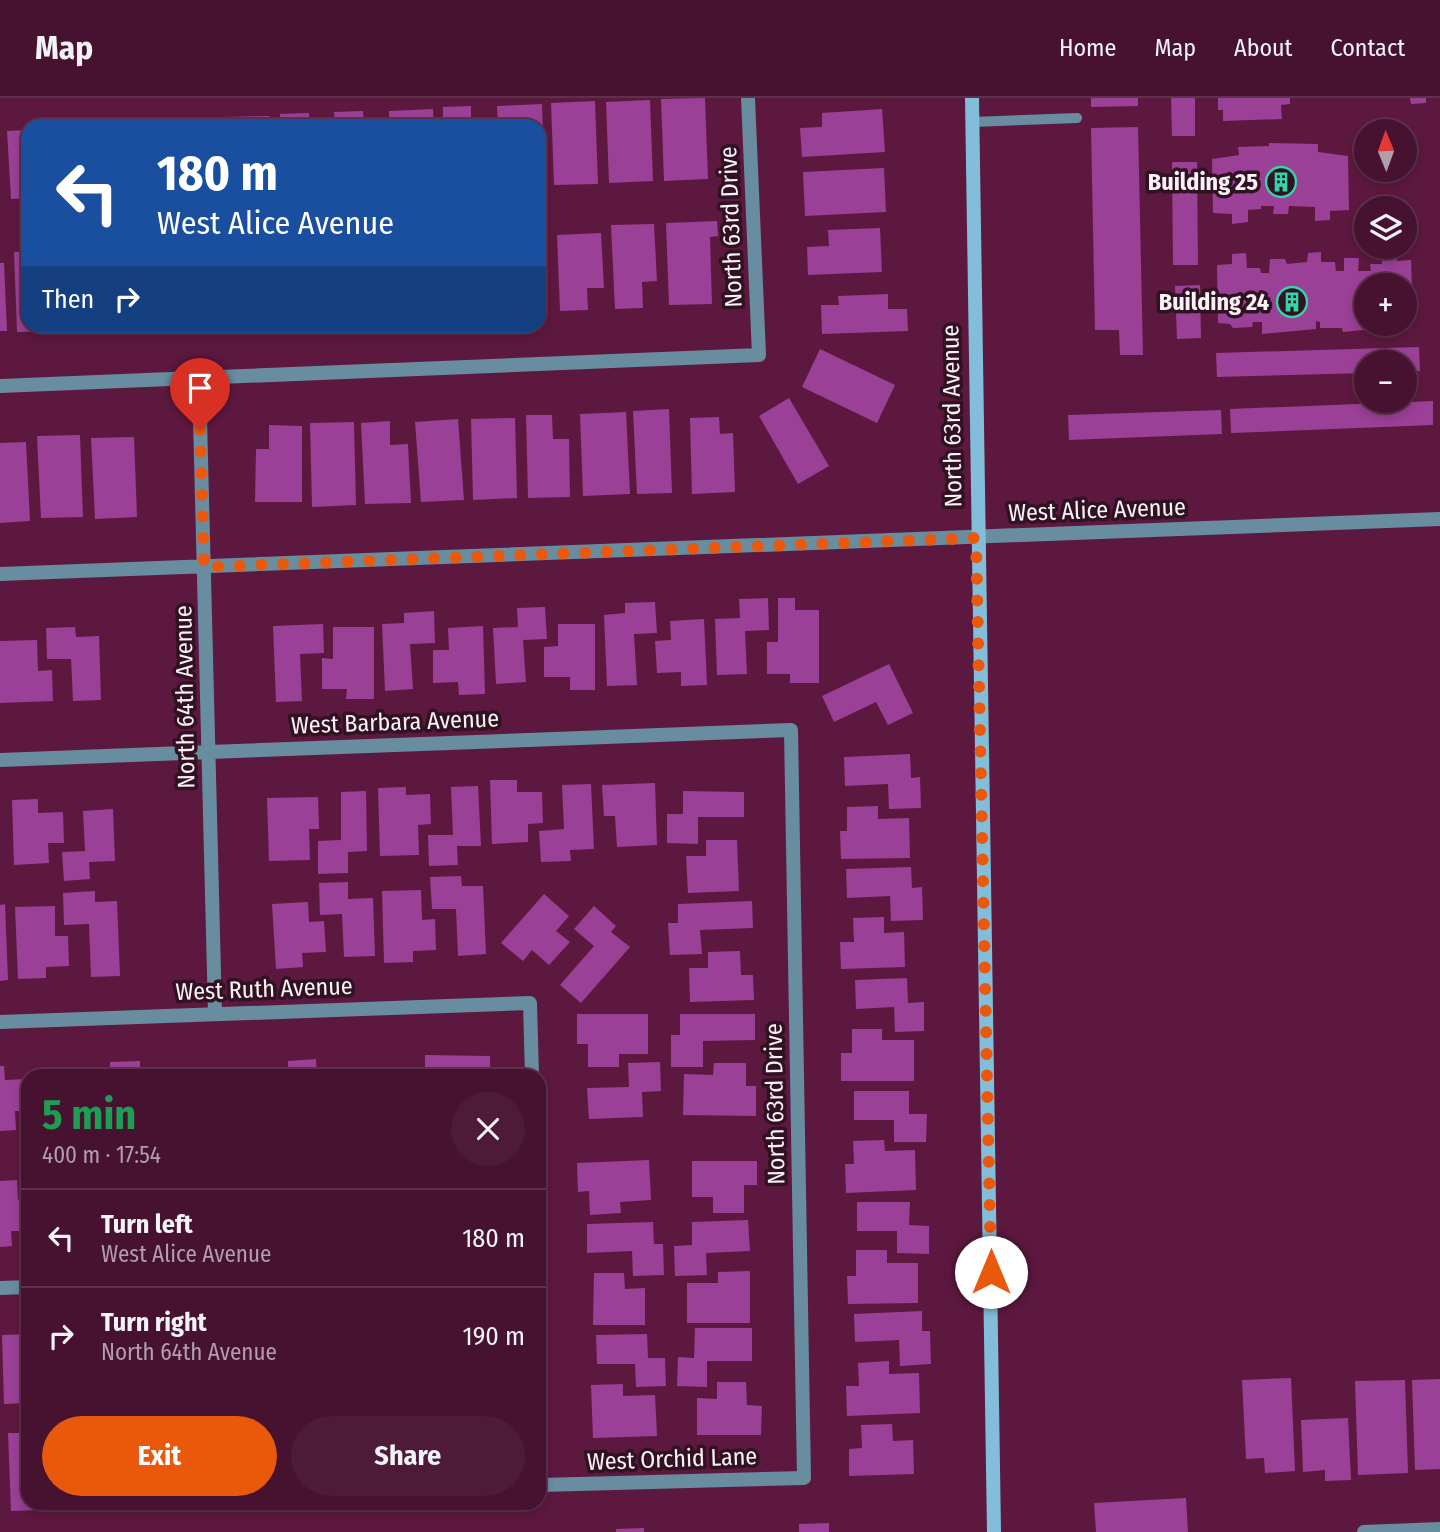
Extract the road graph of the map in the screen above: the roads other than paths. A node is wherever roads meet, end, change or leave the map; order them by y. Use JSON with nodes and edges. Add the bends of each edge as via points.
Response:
{"nodes":[{"id":1,"x":748,"y":98,"type":"edge"},
{"id":2,"x":972,"y":98,"type":"edge"},
{"id":3,"x":1077,"y":118,"type":"dead end"},
{"id":4,"x":972,"y":121,"type":"junction"},
{"id":5,"x":199,"y":379,"type":"junction"},
{"id":6,"x":0,"y":386,"type":"edge"},
{"id":7,"x":1440,"y":519,"type":"edge"},
{"id":8,"x":976,"y":538,"type":"junction"},
{"id":9,"x":204,"y":567,"type":"junction"},
{"id":10,"x":0,"y":575,"type":"edge"},
{"id":11,"x":791,"y":730,"type":"joint"},
{"id":12,"x":209,"y":752,"type":"junction"},
{"id":13,"x":0,"y":760,"type":"edge"},
{"id":14,"x":215,"y":1013,"type":"junction"},
{"id":15,"x":0,"y":1022,"type":"edge"},
{"id":16,"x":532,"y":1069,"type":"edge"},
{"id":17,"x":21,"y":1287,"type":"edge"},
{"id":18,"x":0,"y":1288,"type":"edge"},
{"id":19,"x":804,"y":1478,"type":"joint"},
{"id":20,"x":546,"y":1485,"type":"edge"},
{"id":21,"x":1440,"y":1529,"type":"edge"},
{"id":22,"x":993,"y":1532,"type":"edge"},
{"id":23,"x":1364,"y":1532,"type":"edge"}],
"edges":[{"from":1,"to":5,"type":"street","name":"North 63rd Drive","via":[[759,355]]},
{"from":2,"to":4,"type":"street","name":"North 63rd Avenue"},
{"from":3,"to":4,"type":"lane"},
{"from":4,"to":8,"type":"street","name":"North 63rd Avenue"},
{"from":5,"to":6,"type":"street"},
{"from":5,"to":9,"type":"street","name":"North 64th Avenue"},
{"from":7,"to":8,"type":"street","name":"West Alice Avenue"},
{"from":8,"to":9,"type":"street","name":"West Alice Avenue"},
{"from":8,"to":22,"type":"street","name":"North 63rd Avenue"},
{"from":9,"to":10,"type":"street","name":"West Alice Avenue"},
{"from":9,"to":12,"type":"street","name":"North 64th Avenue"},
{"from":11,"to":12,"type":"street","name":"West Barbara Avenue"},
{"from":11,"to":19,"type":"street","name":"North 63rd Drive"},
{"from":12,"to":13,"type":"street","name":"West Barbara Avenue"},
{"from":12,"to":14,"type":"street","name":"North 64th Avenue"},
{"from":14,"to":15,"type":"street","name":"West Ruth Avenue"},
{"from":14,"to":16,"type":"street","name":"West Ruth Avenue","via":[[530,1003]]},
{"from":17,"to":18,"type":"street"},
{"from":19,"to":20,"type":"street","name":"West Orchid Lane"},
{"from":21,"to":23,"type":"street"}]}
